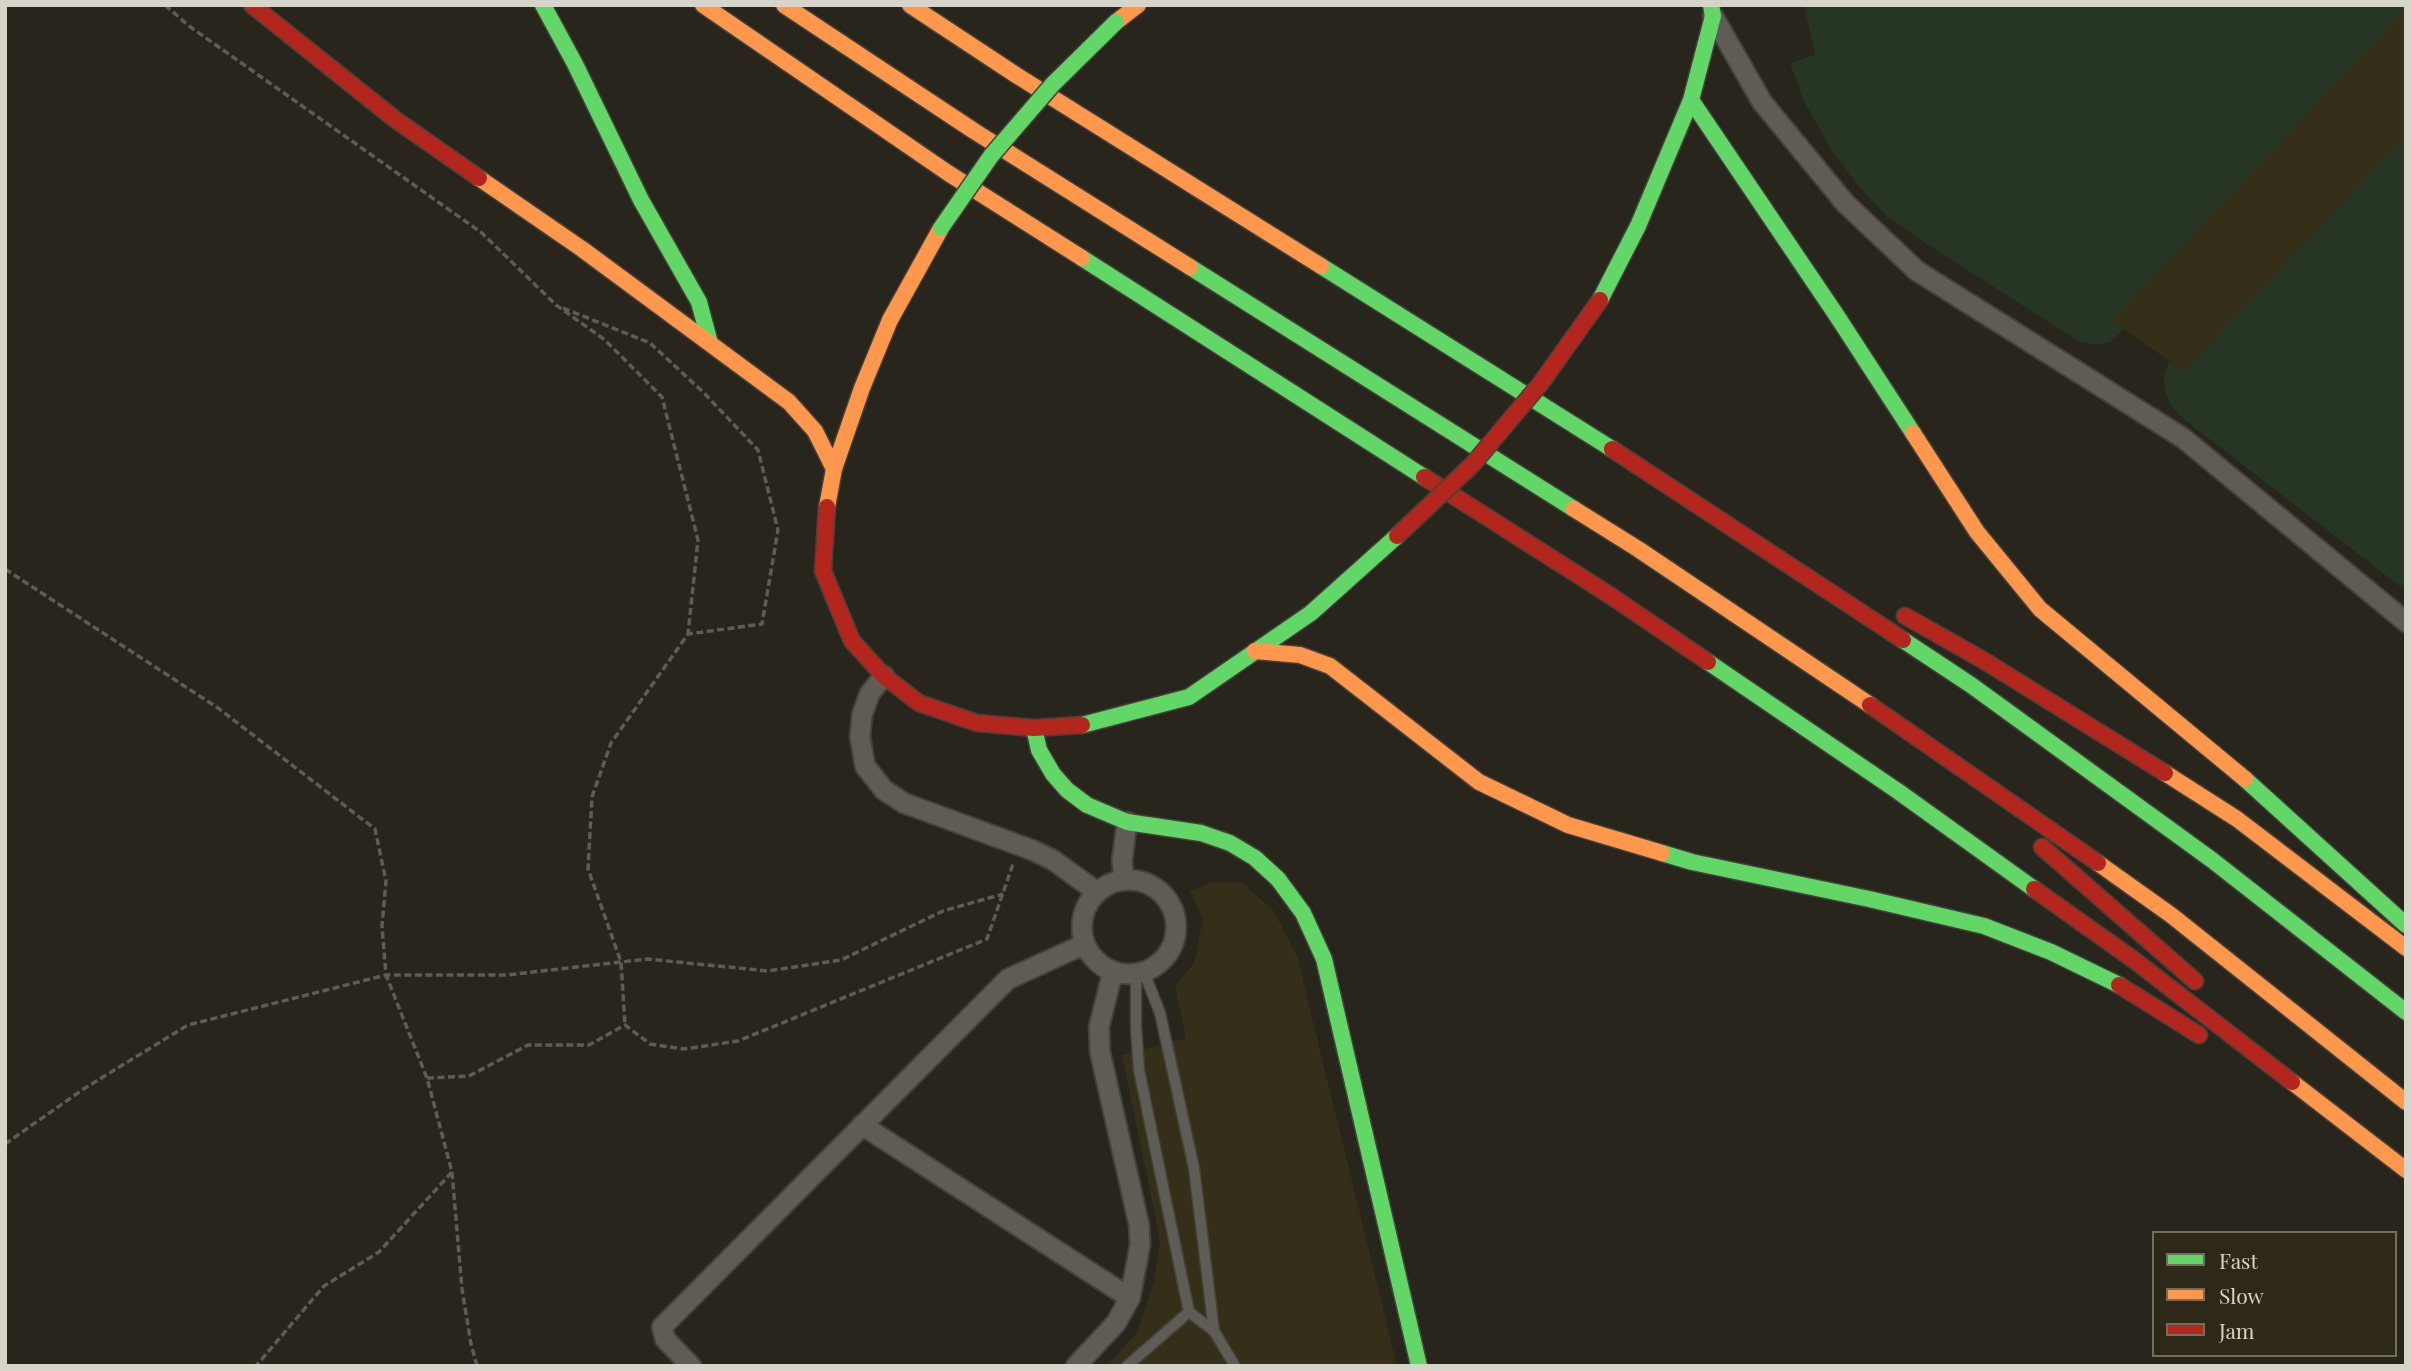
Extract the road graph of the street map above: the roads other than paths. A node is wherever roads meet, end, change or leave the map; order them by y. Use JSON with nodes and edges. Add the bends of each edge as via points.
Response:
{"nodes":[{"id":1,"x":252,"y":5,"type":"edge"},
{"id":2,"x":543,"y":5,"type":"edge"},
{"id":3,"x":703,"y":5,"type":"edge"},
{"id":4,"x":784,"y":5,"type":"edge"},
{"id":5,"x":910,"y":5,"type":"edge"},
{"id":6,"x":1138,"y":5,"type":"edge"},
{"id":7,"x":1712,"y":11,"type":"edge"},
{"id":8,"x":1691,"y":100,"type":"junction"},
{"id":9,"x":710,"y":343,"type":"junction"},
{"id":10,"x":834,"y":470,"type":"junction"},
{"id":11,"x":1671,"y":485,"type":"junction"},
{"id":12,"x":1851,"y":586,"type":"dead end"},
{"id":13,"x":1887,"y":606,"type":"dead end"},
{"id":14,"x":2406,"y":622,"type":"edge"},
{"id":15,"x":1255,"y":651,"type":"junction"},
{"id":16,"x":884,"y":676,"type":"junction"},
{"id":17,"x":1034,"y":728,"type":"junction"},
{"id":18,"x":1931,"y":746,"type":"junction"},
{"id":19,"x":1127,"y":822,"type":"junction"},
{"id":20,"x":1124,"y":879,"type":"junction"},
{"id":21,"x":1097,"y":892,"type":"junction"},
{"id":22,"x":2406,"y":925,"type":"edge"},
{"id":23,"x":1085,"y":944,"type":"junction"},
{"id":24,"x":2406,"y":948,"type":"edge"},
{"id":25,"x":1113,"y":971,"type":"junction"},
{"id":26,"x":1140,"y":973,"type":"junction"},
{"id":27,"x":2202,"y":988,"type":"dead end"},
{"id":28,"x":2406,"y":1012,"type":"edge"},
{"id":29,"x":2231,"y":1015,"type":"dead end"},
{"id":30,"x":2208,"y":1041,"type":"dead end"},
{"id":31,"x":2241,"y":1063,"type":"dead end"},
{"id":32,"x":2406,"y":1102,"type":"edge"},
{"id":33,"x":2349,"y":1124,"type":"junction"},
{"id":34,"x":862,"y":1125,"type":"junction"},
{"id":35,"x":2406,"y":1170,"type":"edge"},
{"id":36,"x":2406,"y":1189,"type":"edge"},
{"id":37,"x":1130,"y":1298,"type":"junction"},
{"id":38,"x":1189,"y":1312,"type":"junction"},
{"id":39,"x":1214,"y":1331,"type":"junction"},
{"id":40,"x":691,"y":1366,"type":"edge"},
{"id":41,"x":1076,"y":1366,"type":"edge"},
{"id":42,"x":1127,"y":1366,"type":"edge"},
{"id":43,"x":1235,"y":1366,"type":"edge"},
{"id":44,"x":1419,"y":1366,"type":"edge"}],
"edges":[{"from":1,"to":9,"type":"main road","via":[[396,120]]},
{"from":2,"to":9,"type":"main road","via":[[641,200],[699,302]]},
{"from":3,"to":33,"type":"main road","via":[[948,173],[1623,604],[2123,951]]},
{"from":4,"to":18,"type":"main road","via":[[985,138],[1638,549]]},
{"from":5,"to":11,"type":"main road"},
{"from":6,"to":10,"type":"main road","bridge":true,"via":[[1053,84],[1000,145],[941,228],[890,320]]},
{"from":7,"to":8,"type":"main road"},
{"from":7,"to":14,"type":"street","via":[[1762,102],[1845,203],[1917,271],[2183,439]]},
{"from":8,"to":15,"type":"main road","bridge":true,"via":[[1638,226],[1600,300],[1541,383],[1473,464],[1397,536],[1311,612]]},
{"from":8,"to":22,"type":"main road","via":[[1977,532],[2040,609],[2255,787]]},
{"from":9,"to":10,"type":"main road","via":[[789,401],[815,431]]},
{"from":10,"to":16,"type":"main road","via":[[825,515],[823,571],[852,641]]},
{"from":11,"to":12,"type":"main road"},
{"from":11,"to":28,"type":"main road","via":[[1970,685],[2213,860]]},
{"from":13,"to":24,"type":"main road","via":[[2017,681],[2237,819]]},
{"from":15,"to":17,"type":"main road","via":[[1189,697],[1081,725]]},
{"from":15,"to":30,"type":"main road","via":[[1300,655],[1330,666],[1479,782],[1568,825],[1692,862],[1984,926],[2119,985]]},
{"from":16,"to":17,"type":"main road","via":[[919,703],[976,723]]},
{"from":16,"to":21,"type":"street","via":[[870,693],[860,737],[865,766],[884,790],[904,803],[1053,860]]},
{"from":17,"to":19,"type":"main road","via":[[1039,750],[1067,790],[1087,805]]},
{"from":18,"to":27,"type":"main road"},
{"from":18,"to":32,"type":"main road","via":[[2172,915]]},
{"from":19,"to":20,"type":"street","via":[[1122,850]]},
{"from":19,"to":44,"type":"main road","via":[[1202,833],[1230,843],[1278,879],[1303,914],[1324,959]]},
{"from":20,"to":21,"type":"street"},
{"from":20,"to":26,"type":"street","via":[[1154,886],[1175,916],[1175,939],[1168,953]]},
{"from":21,"to":23,"type":"street","via":[[1083,916]]},
{"from":23,"to":25,"type":"street","via":[[1101,965]]},
{"from":23,"to":34,"type":"street","via":[[1008,979]]},
{"from":25,"to":26,"type":"street"},
{"from":25,"to":37,"type":"street","via":[[1099,1027],[1100,1052],[1139,1225]]},
{"from":26,"to":38,"type":"lane","via":[[1139,1070]]},
{"from":26,"to":39,"type":"lane","via":[[1160,1013],[1194,1168]]},
{"from":29,"to":33,"type":"main road"},
{"from":31,"to":36,"type":"main road"},
{"from":33,"to":35,"type":"main road"},
{"from":34,"to":37,"type":"street"},
{"from":34,"to":40,"type":"street","via":[[662,1327],[665,1339]]},
{"from":37,"to":41,"type":"street","via":[[1116,1323]]},
{"from":38,"to":39,"type":"lane"},
{"from":38,"to":42,"type":"lane"},
{"from":39,"to":43,"type":"lane"}]}
